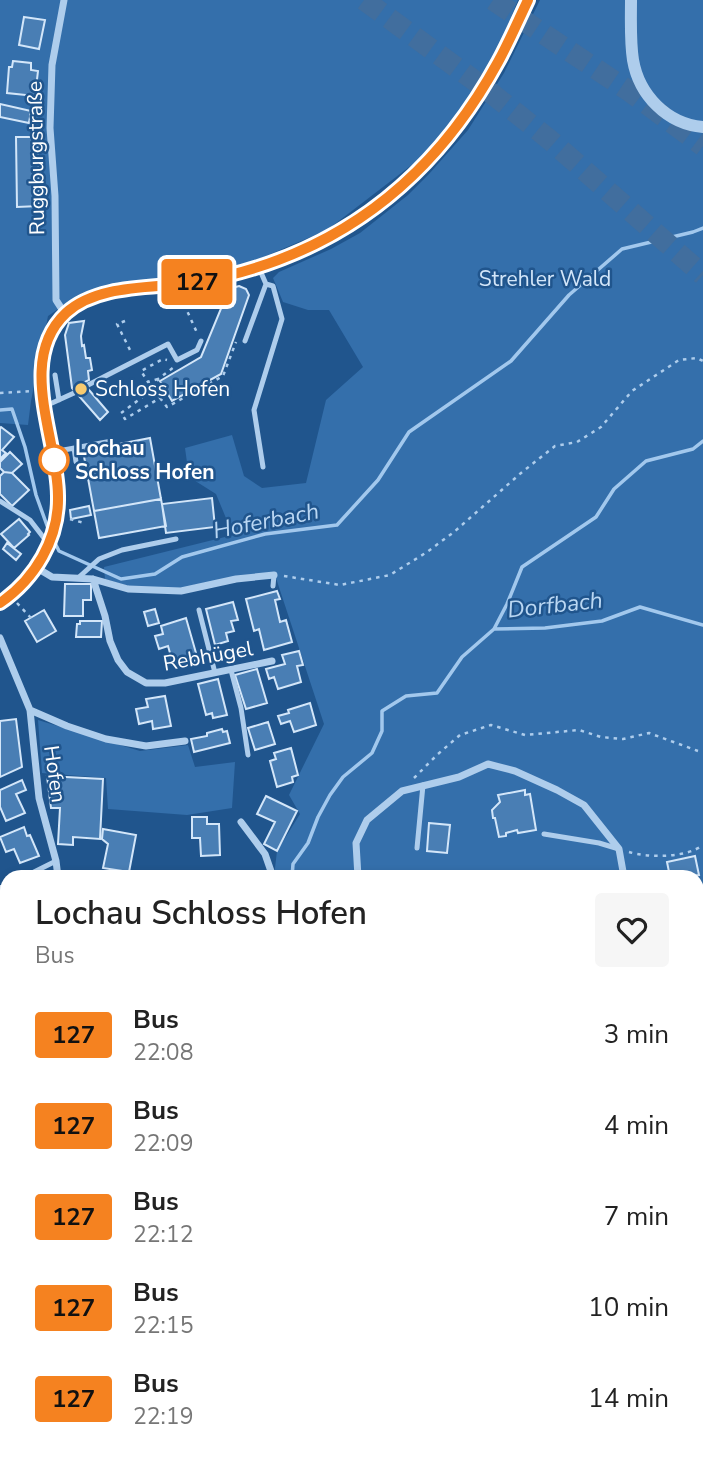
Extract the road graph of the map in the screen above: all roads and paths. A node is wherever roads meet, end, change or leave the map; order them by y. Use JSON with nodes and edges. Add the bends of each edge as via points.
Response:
{"nodes":[{"id":1,"x":64,"y":0,"type":"edge"},
{"id":2,"x":528,"y":0,"type":"edge"},
{"id":3,"x":631,"y":0,"type":"edge"},
{"id":4,"x":703,"y":127,"type":"edge"},
{"id":5,"x":259,"y":268,"type":"junction"},
{"id":6,"x":266,"y":284,"type":"junction"},
{"id":7,"x":184,"y":287,"type":"junction"},
{"id":8,"x":65,"y":314,"type":"junction"},
{"id":9,"x":125,"y":321,"type":"dead end"},
{"id":10,"x":201,"y":341,"type":"joint"},
{"id":11,"x":245,"y":341,"type":"dead end"},
{"id":12,"x":132,"y":353,"type":"dead end"},
{"id":13,"x":177,"y":360,"type":"junction"},
{"id":14,"x":703,"y":361,"type":"edge"},
{"id":15,"x":55,"y":375,"type":"dead end"},
{"id":16,"x":223,"y":376,"type":"dead end"},
{"id":17,"x":158,"y":379,"type":"junction"},
{"id":18,"x":88,"y":385,"type":"dead end"},
{"id":19,"x":153,"y":389,"type":"junction"},
{"id":20,"x":35,"y":391,"type":"dead end"},
{"id":21,"x":0,"y":393,"type":"edge"},
{"id":22,"x":74,"y":393,"type":"dead end"},
{"id":23,"x":62,"y":398,"type":"junction"},
{"id":24,"x":160,"y":398,"type":"junction"},
{"id":25,"x":44,"y":404,"type":"junction"},
{"id":26,"x":69,"y":404,"type":"dead end"},
{"id":27,"x":111,"y":441,"type":"dead end"},
{"id":28,"x":76,"y":447,"type":"junction"},
{"id":29,"x":53,"y":452,"type":"junction"},
{"id":30,"x":76,"y":462,"type":"dead end"},
{"id":31,"x":263,"y":467,"type":"dead end"},
{"id":32,"x":0,"y":501,"type":"edge"},
{"id":33,"x":59,"y":521,"type":"junction"},
{"id":34,"x":84,"y":523,"type":"dead end"},
{"id":35,"x":176,"y":539,"type":"dead end"},
{"id":36,"x":49,"y":542,"type":"junction"},
{"id":37,"x":37,"y":568,"type":"junction"},
{"id":38,"x":274,"y":575,"type":"junction"},
{"id":39,"x":78,"y":578,"type":"junction"},
{"id":40,"x":93,"y":579,"type":"junction"},
{"id":41,"x":273,"y":586,"type":"dead end"},
{"id":42,"x":0,"y":603,"type":"edge"},
{"id":43,"x":18,"y":604,"type":"dead end"},
{"id":44,"x":199,"y":610,"type":"dead end"},
{"id":45,"x":31,"y":618,"type":"dead end"},
{"id":46,"x":0,"y":638,"type":"edge"},
{"id":47,"x":272,"y":662,"type":"dead end"},
{"id":48,"x":231,"y":670,"type":"junction"},
{"id":49,"x":215,"y":673,"type":"junction"},
{"id":50,"x":30,"y":710,"type":"junction"},
{"id":51,"x":185,"y":741,"type":"dead end"},
{"id":52,"x":698,"y":751,"type":"dead end"},
{"id":53,"x":248,"y":755,"type":"dead end"},
{"id":54,"x":423,"y":785,"type":"junction"},
{"id":55,"x":402,"y":791,"type":"junction"},
{"id":56,"x":241,"y":822,"type":"dead end"},
{"id":57,"x":544,"y":834,"type":"dead end"},
{"id":58,"x":703,"y":845,"type":"edge"},
{"id":59,"x":417,"y":848,"type":"dead end"},
{"id":60,"x":619,"y":849,"type":"junction"},
{"id":61,"x":56,"y":861,"type":"junction"},
{"id":62,"x":38,"y":870,"type":"edge"},
{"id":63,"x":57,"y":870,"type":"edge"},
{"id":64,"x":271,"y":870,"type":"edge"},
{"id":65,"x":358,"y":870,"type":"edge"},
{"id":66,"x":623,"y":870,"type":"edge"}],
"edges":[{"from":1,"to":8,"type":"street","name":"Ruggburgstraße","via":[[52,65],[50,128],[57,300]]},
{"from":2,"to":5,"type":"street","via":[[477,97],[421,167],[389,197],[333,236]]},
{"from":3,"to":4,"type":"street","via":[[633,61],[644,90],[667,114]]},
{"from":5,"to":6,"type":"lane"},
{"from":5,"to":7,"type":"street"},
{"from":6,"to":11,"type":"lane"},
{"from":6,"to":31,"type":"lane","via":[[273,286],[282,319],[254,410]]},
{"from":7,"to":8,"type":"street","via":[[93,296]]},
{"from":7,"to":10,"type":"path","via":[[184,304]]},
{"from":8,"to":25,"type":"street","via":[[46,344],[41,367]]},
{"from":9,"to":12,"type":"path","via":[[117,324]]},
{"from":10,"to":13,"type":"lane","via":[[197,351]]},
{"from":13,"to":17,"type":"path","via":[[174,369]]},
{"from":13,"to":17,"type":"path","via":[[163,359],[141,371],[148,382]]},
{"from":13,"to":18,"type":"lane","via":[[168,344]]},
{"from":14,"to":38,"type":"path","via":[[680,360],[632,391],[601,426],[577,442],[555,446],[454,532],[390,576],[340,585]]},
{"from":15,"to":23,"type":"lane"},
{"from":16,"to":24,"type":"path","via":[[167,407]]},
{"from":17,"to":19,"type":"path","via":[[159,385]]},
{"from":19,"to":24,"type":"path"},
{"from":19,"to":24,"type":"path","via":[[121,413],[125,419]]},
{"from":20,"to":21,"type":"path"},
{"from":22,"to":23,"type":"lane"},
{"from":23,"to":25,"type":"lane"},
{"from":23,"to":26,"type":"lane"},
{"from":25,"to":29,"type":"street"},
{"from":27,"to":28,"type":"lane"},
{"from":28,"to":29,"type":"lane"},
{"from":28,"to":30,"type":"lane"},
{"from":29,"to":33,"type":"street"},
{"from":32,"to":36,"type":"lane","via":[[30,520]]},
{"from":33,"to":34,"type":"path"},
{"from":33,"to":36,"type":"street"},
{"from":35,"to":39,"type":"lane","via":[[99,559]]},
{"from":36,"to":37,"type":"street"},
{"from":37,"to":39,"type":"street","via":[[52,577]]},
{"from":37,"to":42,"type":"street"},
{"from":38,"to":40,"type":"street","via":[[181,591],[128,589]]},
{"from":38,"to":41,"type":"lane"},
{"from":39,"to":40,"type":"street"},
{"from":40,"to":49,"type":"street","name":"Rebhügel","via":[[110,641],[127,672],[146,683]]},
{"from":43,"to":45,"type":"path"},
{"from":44,"to":49,"type":"lane"},
{"from":46,"to":50,"type":"street","name":"Hofen"},
{"from":47,"to":48,"type":"street","name":"Rebhügel"},
{"from":48,"to":49,"type":"street","name":"Rebhügel"},
{"from":48,"to":53,"type":"lane"},
{"from":50,"to":51,"type":"street","via":[[106,740],[146,746]]},
{"from":50,"to":61,"type":"street","name":"Hofen","via":[[39,798]]},
{"from":52,"to":55,"type":"path","via":[[649,733],[623,739],[579,730],[525,735],[491,725],[460,735]]},
{"from":54,"to":55,"type":"street"},
{"from":54,"to":59,"type":"lane"},
{"from":54,"to":60,"type":"street","via":[[488,764],[515,771],[583,805]]},
{"from":55,"to":65,"type":"street","via":[[367,820],[356,844]]},
{"from":56,"to":64,"type":"street","via":[[265,854]]},
{"from":57,"to":60,"type":"lane"},
{"from":58,"to":60,"type":"path","via":[[666,856]]},
{"from":60,"to":66,"type":"street"},
{"from":61,"to":62,"type":"lane"},
{"from":61,"to":63,"type":"street","name":"Hofen"}]}
